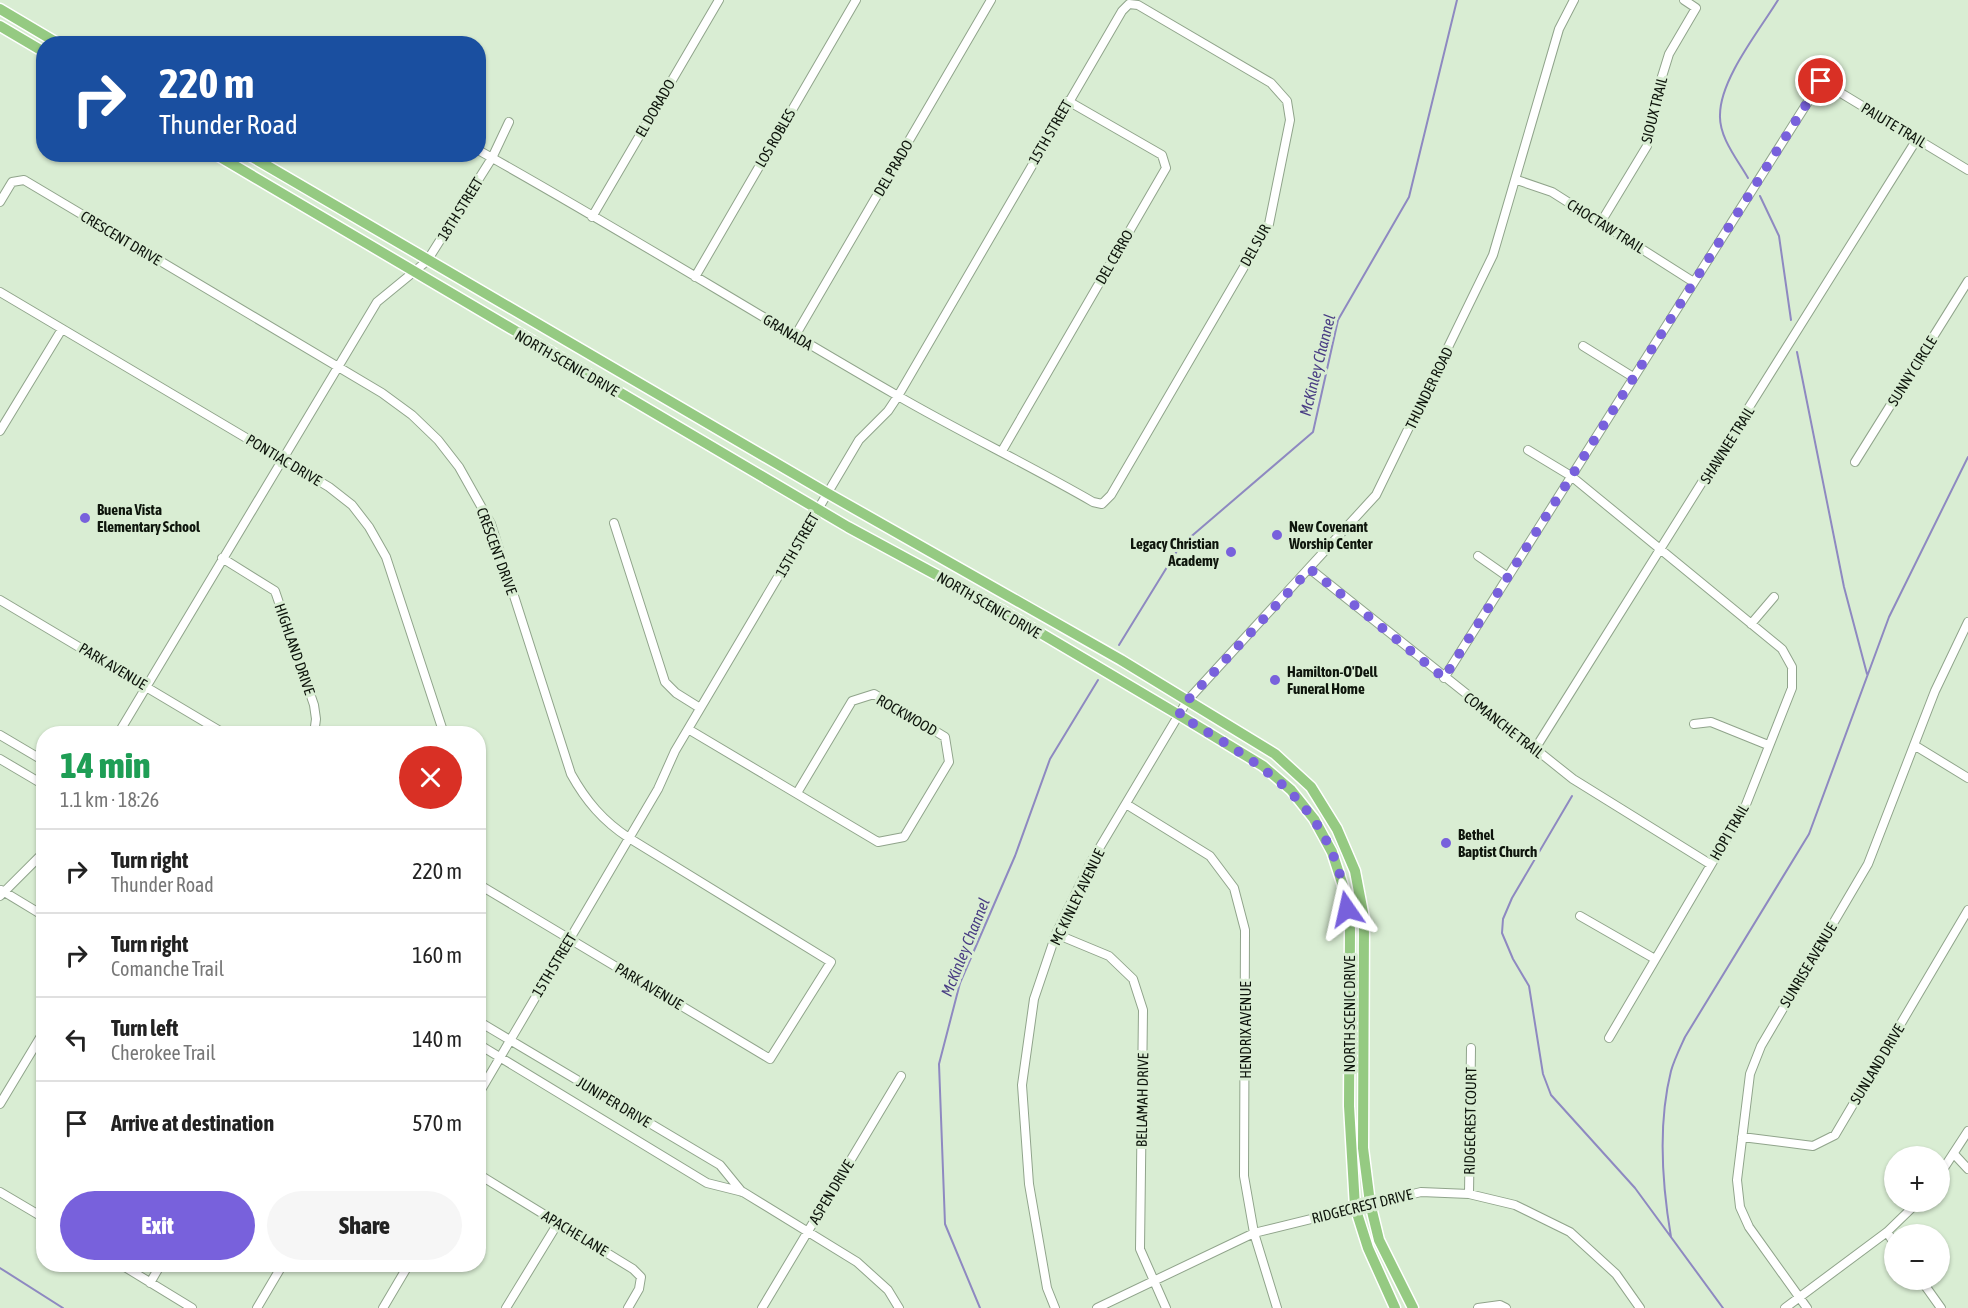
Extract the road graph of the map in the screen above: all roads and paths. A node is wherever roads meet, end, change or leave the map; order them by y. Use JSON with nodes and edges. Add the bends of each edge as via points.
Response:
{"nodes":[{"id":1,"x":719,"y":0,"type":"edge"},
{"id":2,"x":856,"y":0,"type":"edge"},
{"id":3,"x":991,"y":0,"type":"edge"},
{"id":4,"x":1574,"y":0,"type":"edge"},
{"id":5,"x":1684,"y":0,"type":"edge"},
{"id":6,"x":1129,"y":4,"type":"joint"},
{"id":7,"x":0,"y":9,"type":"edge"},
{"id":8,"x":0,"y":26,"type":"edge"},
{"id":9,"x":46,"y":36,"type":"edge"},
{"id":10,"x":36,"y":47,"type":"edge"},
{"id":11,"x":1068,"y":101,"type":"junction"},
{"id":12,"x":509,"y":122,"type":"dead end"},
{"id":13,"x":1917,"y":139,"type":"junction"},
{"id":14,"x":486,"y":155,"type":"edge"},
{"id":15,"x":492,"y":158,"type":"junction"},
{"id":16,"x":228,"y":162,"type":"edge"},
{"id":17,"x":260,"y":162,"type":"edge"},
{"id":18,"x":1968,"y":170,"type":"edge"},
{"id":19,"x":1516,"y":180,"type":"junction"},
{"id":20,"x":0,"y":202,"type":"edge"},
{"id":21,"x":592,"y":217,"type":"junction"},
{"id":22,"x":1601,"y":222,"type":"junction"},
{"id":23,"x":427,"y":261,"type":"junction"},
{"id":24,"x":413,"y":273,"type":"junction"},
{"id":25,"x":695,"y":277,"type":"junction"},
{"id":26,"x":1692,"y":281,"type":"junction"},
{"id":27,"x":1968,"y":281,"type":"edge"},
{"id":28,"x":0,"y":292,"type":"edge"},
{"id":29,"x":62,"y":329,"type":"junction"},
{"id":30,"x":795,"y":336,"type":"junction"},
{"id":31,"x":1582,"y":346,"type":"dead end"},
{"id":32,"x":337,"y":366,"type":"junction"},
{"id":33,"x":1633,"y":377,"type":"junction"},
{"id":34,"x":898,"y":396,"type":"junction"},
{"id":35,"x":0,"y":431,"type":"edge"},
{"id":36,"x":1527,"y":450,"type":"dead end"},
{"id":37,"x":1002,"y":451,"type":"junction"},
{"id":38,"x":281,"y":459,"type":"junction"},
{"id":39,"x":1855,"y":462,"type":"dead end"},
{"id":40,"x":1571,"y":476,"type":"junction"},
{"id":41,"x":827,"y":493,"type":"junction"},
{"id":42,"x":1102,"y":504,"type":"joint"},
{"id":43,"x":817,"y":509,"type":"junction"},
{"id":44,"x":614,"y":523,"type":"dead end"},
{"id":45,"x":1661,"y":550,"type":"junction"},
{"id":46,"x":1478,"y":556,"type":"dead end"},
{"id":47,"x":222,"y":558,"type":"junction"},
{"id":48,"x":1310,"y":569,"type":"junction"},
{"id":49,"x":1508,"y":577,"type":"junction"},
{"id":50,"x":1774,"y":597,"type":"dead end"},
{"id":51,"x":1013,"y":599,"type":"junction"},
{"id":52,"x":0,"y":600,"type":"edge"},
{"id":53,"x":1005,"y":612,"type":"junction"},
{"id":54,"x":1968,"y":622,"type":"edge"},
{"id":55,"x":1751,"y":624,"type":"junction"},
{"id":56,"x":1964,"y":639,"type":"edge"},
{"id":57,"x":1444,"y":678,"type":"junction"},
{"id":58,"x":146,"y":686,"type":"junction"},
{"id":59,"x":1187,"y":701,"type":"junction"},
{"id":60,"x":700,"y":708,"type":"junction"},
{"id":61,"x":1179,"y":715,"type":"junction"},
{"id":62,"x":1694,"y":724,"type":"dead end"},
{"id":63,"x":123,"y":726,"type":"edge"},
{"id":64,"x":212,"y":726,"type":"edge"},
{"id":65,"x":315,"y":726,"type":"edge"},
{"id":66,"x":441,"y":726,"type":"edge"},
{"id":67,"x":688,"y":729,"type":"junction"},
{"id":68,"x":0,"y":735,"type":"edge"},
{"id":69,"x":1768,"y":745,"type":"junction"},
{"id":70,"x":1914,"y":746,"type":"junction"},
{"id":71,"x":1535,"y":749,"type":"junction"},
{"id":72,"x":36,"y":756,"type":"edge"},
{"id":73,"x":0,"y":759,"type":"edge"},
{"id":74,"x":1968,"y":778,"type":"edge"},
{"id":75,"x":36,"y":780,"type":"edge"},
{"id":76,"x":797,"y":793,"type":"junction"},
{"id":77,"x":1126,"y":804,"type":"junction"},
{"id":78,"x":629,"y":838,"type":"junction"},
{"id":79,"x":36,"y":859,"type":"edge"},
{"id":80,"x":1710,"y":864,"type":"junction"},
{"id":81,"x":486,"y":889,"type":"edge"},
{"id":82,"x":1,"y":892,"type":"edge"},
{"id":83,"x":1968,"y":910,"type":"edge"},
{"id":84,"x":36,"y":912,"type":"edge"},
{"id":85,"x":1580,"y":916,"type":"dead end"},
{"id":86,"x":1056,"y":934,"type":"junction"},
{"id":87,"x":570,"y":938,"type":"junction"},
{"id":88,"x":1655,"y":959,"type":"junction"},
{"id":89,"x":1350,"y":982,"type":"junction"},
{"id":90,"x":1363,"y":982,"type":"junction"},
{"id":91,"x":801,"y":1011,"type":"joint"},
{"id":92,"x":486,"y":1026,"type":"edge"},
{"id":93,"x":1609,"y":1038,"type":"dead end"},
{"id":94,"x":509,"y":1040,"type":"junction"},
{"id":95,"x":36,"y":1044,"type":"edge"},
{"id":96,"x":1471,"y":1048,"type":"dead end"},
{"id":97,"x":486,"y":1049,"type":"edge"},
{"id":98,"x":499,"y":1056,"type":"junction"},
{"id":99,"x":901,"y":1076,"type":"dead end"},
{"id":100,"x":486,"y":1080,"type":"edge"},
{"id":101,"x":0,"y":1104,"type":"edge"},
{"id":102,"x":1968,"y":1131,"type":"edge"},
{"id":103,"x":1742,"y":1137,"type":"junction"},
{"id":104,"x":1954,"y":1154,"type":"junction"},
{"id":105,"x":1950,"y":1160,"type":"edge"},
{"id":106,"x":1968,"y":1169,"type":"edge"},
{"id":107,"x":486,"y":1179,"type":"edge"},
{"id":108,"x":0,"y":1192,"type":"edge"},
{"id":109,"x":742,"y":1192,"type":"junction"},
{"id":110,"x":1469,"y":1194,"type":"junction"},
{"id":111,"x":1370,"y":1203,"type":"junction"},
{"id":112,"x":1354,"y":1208,"type":"junction"},
{"id":113,"x":1908,"y":1212,"type":"edge"},
{"id":114,"x":36,"y":1213,"type":"edge"},
{"id":115,"x":558,"y":1223,"type":"junction"},
{"id":116,"x":1895,"y":1224,"type":"edge"},
{"id":117,"x":808,"y":1230,"type":"junction"},
{"id":118,"x":1254,"y":1233,"type":"junction"},
{"id":119,"x":1884,"y":1234,"type":"edge"},
{"id":120,"x":133,"y":1272,"type":"edge"},
{"id":121,"x":156,"y":1272,"type":"edge"},
{"id":122,"x":278,"y":1272,"type":"edge"},
{"id":123,"x":404,"y":1272,"type":"edge"},
{"id":124,"x":1152,"y":1280,"type":"junction"},
{"id":125,"x":150,"y":1282,"type":"junction"},
{"id":126,"x":1928,"y":1290,"type":"edge"},
{"id":127,"x":1800,"y":1298,"type":"junction"},
{"id":128,"x":192,"y":1308,"type":"edge"},
{"id":129,"x":256,"y":1308,"type":"edge"},
{"id":130,"x":383,"y":1308,"type":"edge"},
{"id":131,"x":506,"y":1308,"type":"edge"},
{"id":132,"x":627,"y":1308,"type":"edge"},
{"id":133,"x":762,"y":1308,"type":"edge"},
{"id":134,"x":899,"y":1308,"type":"edge"},
{"id":135,"x":1055,"y":1308,"type":"edge"},
{"id":136,"x":1097,"y":1308,"type":"edge"},
{"id":137,"x":1166,"y":1308,"type":"edge"},
{"id":138,"x":1277,"y":1308,"type":"edge"},
{"id":139,"x":1395,"y":1308,"type":"edge"},
{"id":140,"x":1413,"y":1308,"type":"edge"},
{"id":141,"x":1478,"y":1308,"type":"edge"},
{"id":142,"x":1506,"y":1308,"type":"edge"},
{"id":143,"x":1640,"y":1308,"type":"edge"},
{"id":144,"x":1785,"y":1308,"type":"edge"},
{"id":145,"x":1807,"y":1308,"type":"edge"},
{"id":146,"x":1941,"y":1308,"type":"edge"}],
"edges":[{"from":1,"to":21,"type":"street","name":"EL DORADO"},
{"from":2,"to":25,"type":"street","name":"LOS ROBLES"},
{"from":3,"to":30,"type":"street","name":"DEL PRADO"},
{"from":4,"to":19,"type":"street","name":"THUNDER ROAD","via":[[1559,29]]},
{"from":5,"to":22,"type":"street","name":"SIOUX TRAIL","via":[[1696,8],[1669,54],[1655,99],[1647,146]]},
{"from":6,"to":11,"type":"street","name":"15TH STREET"},
{"from":6,"to":42,"type":"street","name":"DEL SUR","via":[[1138,5],[1271,84],[1287,101],[1290,120],[1269,224],[1111,495]]},
{"from":7,"to":9,"type":"main road"},
{"from":8,"to":10,"type":"main road"},
{"from":11,"to":34,"type":"street","name":"15TH STREET"},
{"from":11,"to":37,"type":"street","name":"DEL CERRO","via":[[1162,155],[1166,168]]},
{"from":12,"to":15,"type":"street","name":"18TH STREET"},
{"from":13,"to":18,"type":"street","name":"PAIUTE TRAIL"},
{"from":13,"to":26,"type":"street","name":"PAIUTE TRAIL","via":[[1821,81]]},
{"from":13,"to":45,"type":"street","name":"SHAWNEE TRAIL"},
{"from":14,"to":15,"type":"street","name":"GRANADA"},
{"from":15,"to":21,"type":"street","name":"GRANADA"},
{"from":15,"to":23,"type":"street","name":"18TH STREET"},
{"from":16,"to":24,"type":"main road","name":"NORTH SCENIC DRIVE"},
{"from":17,"to":23,"type":"main road","name":"NORTH SCENIC DRIVE"},
{"from":19,"to":22,"type":"street","name":"CHOCTAW TRAIL","via":[[1552,192]]},
{"from":19,"to":48,"type":"street","name":"THUNDER ROAD","via":[[1493,255],[1376,495]]},
{"from":20,"to":32,"type":"street","name":"CRESCENT DRIVE","via":[[12,182],[24,180]]},
{"from":21,"to":25,"type":"street","name":"GRANADA"},
{"from":22,"to":26,"type":"street","name":"CHOCTAW TRAIL"},
{"from":23,"to":24,"type":"street","name":"18TH STREET"},
{"from":23,"to":41,"type":"main road","name":"NORTH SCENIC DRIVE"},
{"from":24,"to":32,"type":"street","name":"18TH STREET","via":[[377,302]]},
{"from":24,"to":43,"type":"main road","name":"NORTH SCENIC DRIVE"},
{"from":25,"to":30,"type":"street","name":"GRANADA"},
{"from":26,"to":33,"type":"street"},
{"from":27,"to":39,"type":"street","name":"SUNNY CIRCLE"},
{"from":28,"to":29,"type":"street","name":"PONTIAC DRIVE"},
{"from":29,"to":35,"type":"street"},
{"from":29,"to":38,"type":"street","name":"PONTIAC DRIVE"},
{"from":30,"to":34,"type":"street","name":"GRANADA"},
{"from":31,"to":33,"type":"street"},
{"from":32,"to":38,"type":"street","name":"18TH STREET"},
{"from":32,"to":78,"type":"street","name":"CRESCENT DRIVE","via":[[412,415],[459,466],[491,524],[571,774],[608,824]]},
{"from":33,"to":40,"type":"street"},
{"from":34,"to":37,"type":"street","name":"GRANADA"},
{"from":34,"to":41,"type":"street","name":"15TH STREET","via":[[859,440]]},
{"from":36,"to":40,"type":"street","name":"HOPI TRAIL"},
{"from":37,"to":42,"type":"street","name":"GRANADA"},
{"from":38,"to":47,"type":"street","name":"18TH STREET"},
{"from":38,"to":66,"type":"street","name":"PONTIAC DRIVE","via":[[329,487],[369,527],[386,557]]},
{"from":40,"to":45,"type":"street","name":"HOPI TRAIL"},
{"from":40,"to":49,"type":"street"},
{"from":41,"to":43,"type":"street","name":"15TH STREET"},
{"from":41,"to":51,"type":"main road","name":"NORTH SCENIC DRIVE"},
{"from":43,"to":53,"type":"main road","name":"NORTH SCENIC DRIVE"},
{"from":43,"to":60,"type":"street","name":"15TH STREET"},
{"from":44,"to":60,"type":"street","via":[[665,682]]},
{"from":45,"to":55,"type":"street","name":"HOPI TRAIL"},
{"from":45,"to":71,"type":"street","name":"SHAWNEE TRAIL"},
{"from":46,"to":49,"type":"street"},
{"from":47,"to":58,"type":"street","name":"18TH STREET"},
{"from":47,"to":65,"type":"street","name":"HIGHLAND DRIVE","via":[[267,584],[280,600],[314,705]]},
{"from":48,"to":57,"type":"street","name":"COMANCHE TRAIL"},
{"from":48,"to":59,"type":"street","name":"THUNDER ROAD"},
{"from":49,"to":57,"type":"street"},
{"from":50,"to":55,"type":"street"},
{"from":51,"to":53,"type":"street"},
{"from":51,"to":59,"type":"main road","name":"NORTH SCENIC DRIVE"},
{"from":52,"to":58,"type":"street","name":"PARK AVENUE"},
{"from":53,"to":61,"type":"main road","name":"NORTH SCENIC DRIVE"},
{"from":54,"to":56,"type":"street","name":"SUNRISE AVENUE"},
{"from":55,"to":69,"type":"street","name":"HOPI TRAIL","via":[[1782,649],[1792,667],[1791,688]]},
{"from":56,"to":70,"type":"street","name":"SUNRISE AVENUE","via":[[1935,691]]},
{"from":57,"to":71,"type":"street","name":"COMANCHE TRAIL"},
{"from":58,"to":63,"type":"street","name":"18TH STREET"},
{"from":58,"to":64,"type":"street","name":"PARK AVENUE"},
{"from":59,"to":61,"type":"street","name":"THUNDER ROAD"},
{"from":59,"to":90,"type":"main road","name":"NORTH SCENIC DRIVE","via":[[1275,754],[1311,787],[1327,812],[1355,871],[1364,918]]},
{"from":60,"to":67,"type":"street","name":"15TH STREET"},
{"from":61,"to":77,"type":"street","name":"MC KINLEY AVENUE"},
{"from":61,"to":89,"type":"main road","name":"NORTH SCENIC DRIVE","via":[[1263,766],[1291,790],[1314,819],[1332,852],[1344,889],[1350,929]]},
{"from":62,"to":69,"type":"street","via":[[1711,722]]},
{"from":67,"to":76,"type":"street","name":"ROCKWOOD"},
{"from":67,"to":78,"type":"street","name":"15TH STREET"},
{"from":68,"to":72,"type":"street"},
{"from":69,"to":80,"type":"street","name":"HOPI TRAIL","via":[[1745,807]]},
{"from":70,"to":74,"type":"street"},
{"from":70,"to":103,"type":"street","name":"SUNRISE AVENUE","via":[[1868,864],[1761,1046],[1750,1074]]},
{"from":71,"to":80,"type":"street","name":"COMANCHE TRAIL","via":[[1582,786]]},
{"from":73,"to":75,"type":"street"},
{"from":76,"to":76,"type":"street","name":"ROCKWOOD","via":[[878,842],[904,837],[949,762],[945,737],[874,694],[852,701]]},
{"from":77,"to":86,"type":"street","name":"MC KINLEY AVENUE","via":[[1091,862]]},
{"from":77,"to":118,"type":"street","name":"HENDRIX AVENUE","via":[[1210,856],[1234,888],[1245,930],[1244,1176]]},
{"from":78,"to":87,"type":"street","name":"15TH STREET"},
{"from":78,"to":91,"type":"street","name":"CRESCENT DRIVE","via":[[831,962]]},
{"from":79,"to":82,"type":"street"},
{"from":80,"to":88,"type":"street","name":"HOPI TRAIL"},
{"from":81,"to":87,"type":"street","name":"PARK AVENUE"},
{"from":82,"to":84,"type":"street"},
{"from":83,"to":103,"type":"street","name":"SUNLAND DRIVE","via":[[1835,1135],[1813,1146]]},
{"from":85,"to":88,"type":"street"},
{"from":86,"to":124,"type":"street","name":"BELLAMAH DRIVE","via":[[1109,956],[1133,979],[1143,1010],[1140,1249]]},
{"from":86,"to":135,"type":"street","name":"MC KINLEY AVENUE","via":[[1034,999],[1022,1085],[1029,1184],[1047,1288]]},
{"from":87,"to":91,"type":"street","name":"PARK AVENUE","via":[[770,1059]]},
{"from":87,"to":94,"type":"street","name":"15TH STREET"},
{"from":88,"to":93,"type":"street","name":"HOPI TRAIL"},
{"from":89,"to":90,"type":"street"},
{"from":89,"to":112,"type":"main road","name":"NORTH SCENIC DRIVE","via":[[1350,1154]]},
{"from":90,"to":111,"type":"main road","name":"NORTH SCENIC DRIVE","via":[[1363,1148]]},
{"from":92,"to":94,"type":"street","name":"JUNIPER DRIVE"},
{"from":94,"to":98,"type":"street","name":"15TH STREET"},
{"from":94,"to":109,"type":"street","name":"JUNIPER DRIVE","via":[[720,1165]]},
{"from":95,"to":101,"type":"street"},
{"from":96,"to":110,"type":"street","name":"RIDGECREST COURT"},
{"from":97,"to":98,"type":"street","name":"JUNIPER DRIVE"},
{"from":98,"to":100,"type":"street","name":"15TH STREET"},
{"from":98,"to":109,"type":"street","name":"JUNIPER DRIVE","via":[[707,1184]]},
{"from":99,"to":117,"type":"street","name":"ASPEN DRIVE"},
{"from":102,"to":104,"type":"street"},
{"from":103,"to":127,"type":"street","name":"SUNRISE AVENUE","via":[[1737,1180],[1740,1207],[1749,1227]]},
{"from":104,"to":105,"type":"street"},
{"from":104,"to":106,"type":"street"},
{"from":107,"to":115,"type":"street","name":"APACHE LANE"},
{"from":108,"to":114,"type":"street"},
{"from":109,"to":117,"type":"street","name":"JUNIPER DRIVE"},
{"from":110,"to":111,"type":"street","name":"RIDGECREST DRIVE","via":[[1421,1192]]},
{"from":110,"to":143,"type":"street","name":"RIDGECREST DRIVE","via":[[1515,1205],[1570,1232],[1616,1274]]},
{"from":111,"to":112,"type":"street","name":"RIDGECREST DRIVE"},
{"from":111,"to":140,"type":"main road","name":"NORTH SCENIC DRIVE","via":[[1379,1240]]},
{"from":112,"to":118,"type":"street","name":"RIDGECREST DRIVE"},
{"from":112,"to":139,"type":"main road","name":"NORTH SCENIC DRIVE"},
{"from":113,"to":116,"type":"street"},
{"from":115,"to":131,"type":"street"},
{"from":115,"to":132,"type":"street","name":"APACHE LANE","via":[[641,1277]]},
{"from":117,"to":133,"type":"street","name":"ASPEN DRIVE"},
{"from":117,"to":134,"type":"street","name":"JUNIPER DRIVE","via":[[857,1262],[888,1290]]},
{"from":118,"to":124,"type":"street","name":"RIDGECREST DRIVE"},
{"from":118,"to":138,"type":"street","name":"HENDRIX AVENUE"},
{"from":119,"to":127,"type":"street"},
{"from":120,"to":125,"type":"street"},
{"from":121,"to":125,"type":"street"},
{"from":122,"to":129,"type":"street"},
{"from":123,"to":130,"type":"street"},
{"from":124,"to":136,"type":"street","name":"RIDGECREST DRIVE"},
{"from":124,"to":137,"type":"street","name":"BELLAMAH DRIVE"},
{"from":125,"to":128,"type":"street"},
{"from":126,"to":146,"type":"street"},
{"from":127,"to":144,"type":"street"},
{"from":127,"to":145,"type":"street","name":"SUNRISE AVENUE"},
{"from":141,"to":142,"type":"street"}]}
